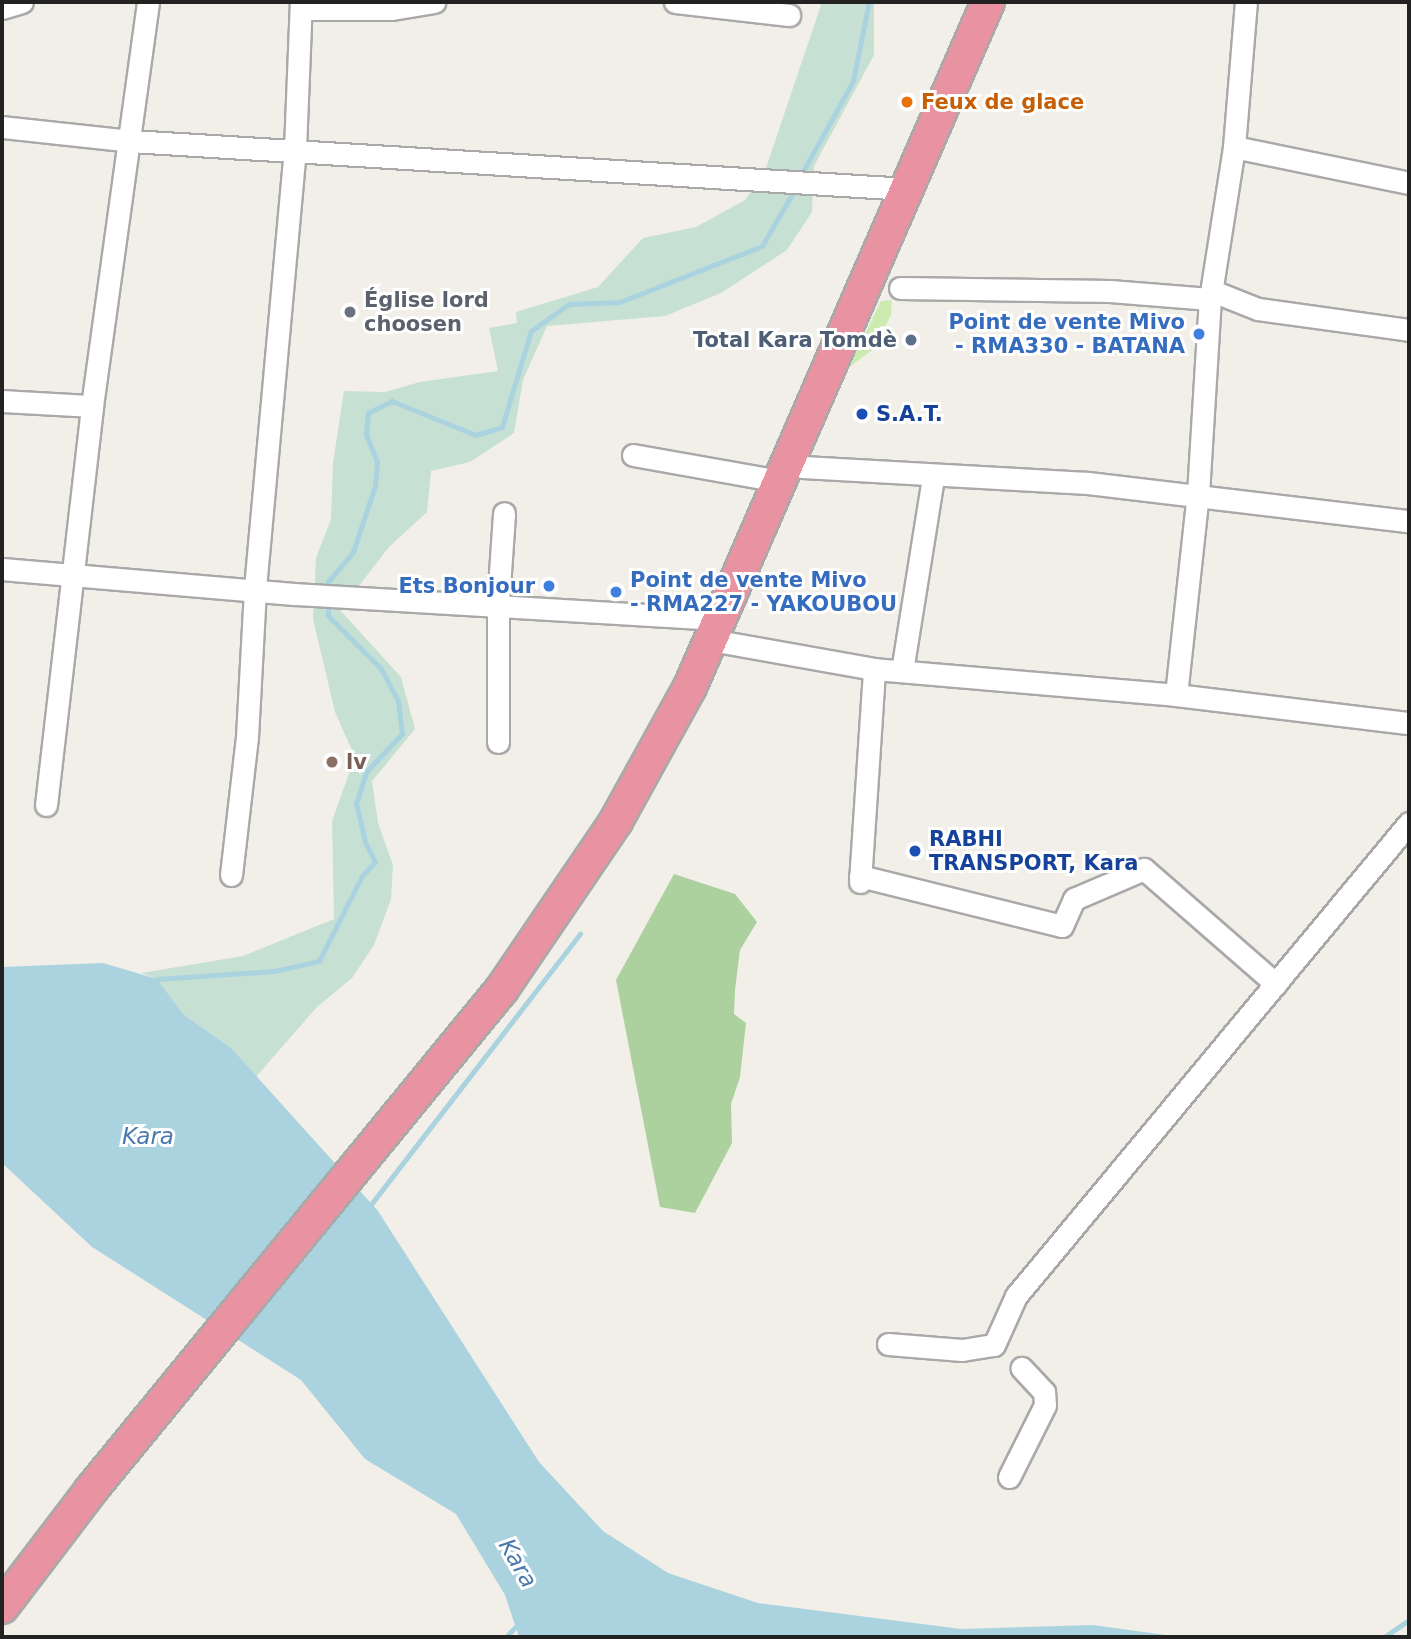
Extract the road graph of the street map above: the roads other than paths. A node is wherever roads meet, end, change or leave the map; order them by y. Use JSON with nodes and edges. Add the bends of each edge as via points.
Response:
{"nodes":[{"id":1,"x":22,"y":2,"type":"edge"},
{"id":2,"x":148,"y":2,"type":"edge"},
{"id":3,"x":435,"y":2,"type":"edge"},
{"id":4,"x":676,"y":2,"type":"edge"},
{"id":5,"x":988,"y":2,"type":"edge"},
{"id":6,"x":1246,"y":2,"type":"edge"},
{"id":7,"x":301,"y":6,"type":"edge"},
{"id":8,"x":765,"y":7,"type":"edge"},
{"id":9,"x":2,"y":8,"type":"edge"},
{"id":10,"x":789,"y":15,"type":"dead end"},
{"id":11,"x":2,"y":127,"type":"edge"},
{"id":12,"x":131,"y":141,"type":"junction"},
{"id":13,"x":1234,"y":147,"type":"junction"},
{"id":14,"x":295,"y":149,"type":"junction"},
{"id":15,"x":1409,"y":183,"type":"edge"},
{"id":16,"x":906,"y":189,"type":"junction"},
{"id":17,"x":901,"y":288,"type":"dead end"},
{"id":18,"x":1213,"y":295,"type":"junction"},
{"id":19,"x":1409,"y":330,"type":"edge"},
{"id":20,"x":2,"y":401,"type":"edge"},
{"id":21,"x":92,"y":406,"type":"junction"},
{"id":22,"x":633,"y":455,"type":"dead end"},
{"id":23,"x":782,"y":473,"type":"junction"},
{"id":24,"x":933,"y":477,"type":"junction"},
{"id":25,"x":1198,"y":494,"type":"junction"},
{"id":26,"x":504,"y":513,"type":"dead end"},
{"id":27,"x":1409,"y":521,"type":"edge"},
{"id":28,"x":2,"y":569,"type":"edge"},
{"id":29,"x":74,"y":572,"type":"junction"},
{"id":30,"x":255,"y":588,"type":"junction"},
{"id":31,"x":498,"y":602,"type":"junction"},
{"id":32,"x":715,"y":630,"type":"junction"},
{"id":33,"x":874,"y":669,"type":"junction"},
{"id":34,"x":902,"y":671,"type":"junction"},
{"id":35,"x":1176,"y":695,"type":"junction"},
{"id":36,"x":1409,"y":723,"type":"edge"},
{"id":37,"x":498,"y":742,"type":"dead end"},
{"id":38,"x":46,"y":805,"type":"dead end"},
{"id":39,"x":1409,"y":823,"type":"edge"},
{"id":40,"x":231,"y":875,"type":"dead end"},
{"id":41,"x":1276,"y":984,"type":"junction"},
{"id":42,"x":888,"y":1344,"type":"dead end"},
{"id":43,"x":1022,"y":1368,"type":"dead end"},
{"id":44,"x":1009,"y":1477,"type":"dead end"},
{"id":45,"x":2,"y":1607,"type":"edge"}],
"edges":[{"from":1,"to":9,"type":"street"},
{"from":2,"to":12,"type":"street"},
{"from":3,"to":7,"type":"street","via":[[392,9]]},
{"from":4,"to":8,"type":"street"},
{"from":5,"to":16,"type":"highway"},
{"from":6,"to":13,"type":"street"},
{"from":7,"to":14,"type":"street"},
{"from":8,"to":10,"type":"street"},
{"from":11,"to":12,"type":"street"},
{"from":12,"to":14,"type":"street"},
{"from":12,"to":21,"type":"street"},
{"from":13,"to":15,"type":"street"},
{"from":13,"to":18,"type":"street"},
{"from":14,"to":16,"type":"street"},
{"from":14,"to":30,"type":"street"},
{"from":16,"to":23,"type":"highway"},
{"from":17,"to":18,"type":"street"},
{"from":18,"to":19,"type":"street","via":[[1258,310]]},
{"from":18,"to":25,"type":"street"},
{"from":20,"to":21,"type":"street"},
{"from":21,"to":29,"type":"street"},
{"from":22,"to":23,"type":"street"},
{"from":23,"to":24,"type":"street"},
{"from":23,"to":32,"type":"highway"},
{"from":24,"to":25,"type":"street","via":[[1088,483]]},
{"from":24,"to":34,"type":"street"},
{"from":25,"to":27,"type":"street"},
{"from":25,"to":35,"type":"street"},
{"from":26,"to":31,"type":"street"},
{"from":28,"to":29,"type":"street"},
{"from":29,"to":30,"type":"street"},
{"from":29,"to":38,"type":"street"},
{"from":30,"to":31,"type":"street","via":[[295,594]]},
{"from":30,"to":40,"type":"street","via":[[247,737]]},
{"from":31,"to":32,"type":"street"},
{"from":31,"to":37,"type":"street"},
{"from":32,"to":33,"type":"street"},
{"from":32,"to":45,"type":"highway","via":[[660,748],[559,911],[502,989]]},
{"from":33,"to":34,"type":"street"},
{"from":33,"to":41,"type":"street","via":[[860,879],[1062,926],[1074,899],[1144,869]]},
{"from":34,"to":35,"type":"street"},
{"from":35,"to":36,"type":"street"},
{"from":39,"to":41,"type":"street"},
{"from":41,"to":42,"type":"street","via":[[1016,1296],[994,1345],[962,1350]]},
{"from":43,"to":44,"type":"street","via":[[1044,1392],[1045,1405]]}]}
